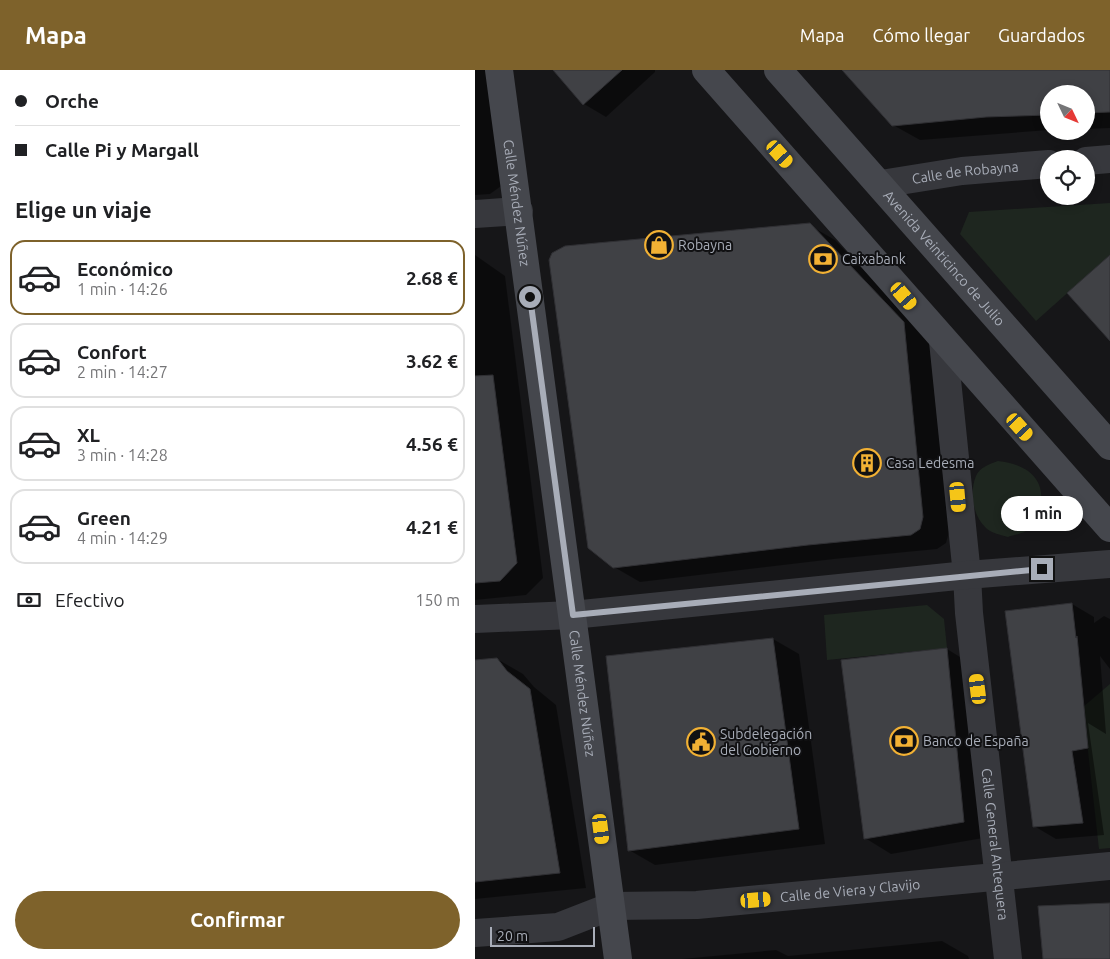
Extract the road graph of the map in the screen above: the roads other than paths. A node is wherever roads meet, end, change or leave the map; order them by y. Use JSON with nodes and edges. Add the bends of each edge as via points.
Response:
{"nodes":[{"id":1,"x":499,"y":70,"type":"edge"},
{"id":2,"x":706,"y":70,"type":"edge"},
{"id":3,"x":778,"y":70,"type":"edge"},
{"id":4,"x":1110,"y":159,"type":"edge"},
{"id":5,"x":1095,"y":160,"type":"edge"},
{"id":6,"x":1040,"y":165,"type":"edge"},
{"id":7,"x":881,"y":184,"type":"junction"},
{"id":8,"x":519,"y":211,"type":"junction"},
{"id":9,"x":475,"y":214,"type":"edge"},
{"id":10,"x":943,"y":341,"type":"junction"},
{"id":11,"x":1110,"y":446,"type":"edge"},
{"id":12,"x":1110,"y":528,"type":"edge"},
{"id":13,"x":1110,"y":564,"type":"edge"},
{"id":14,"x":967,"y":575,"type":"junction"},
{"id":15,"x":573,"y":615,"type":"junction"},
{"id":16,"x":475,"y":619,"type":"edge"},
{"id":17,"x":1110,"y":866,"type":"edge"},
{"id":18,"x":1000,"y":876,"type":"junction"},
{"id":19,"x":612,"y":906,"type":"junction"},
{"id":20,"x":475,"y":933,"type":"edge"},
{"id":21,"x":618,"y":959,"type":"edge"},
{"id":22,"x":1008,"y":959,"type":"edge"}],
"edges":[{"from":1,"to":8,"type":"main road","name":"Calle Méndez Núñez"},
{"from":2,"to":10,"type":"main road"},
{"from":3,"to":7,"type":"main road","name":"Avenida Veinticinco de Julio"},
{"from":4,"to":5,"type":"street"},
{"from":6,"to":7,"type":"street","name":"Calle de Robayna","via":[[963,171]]},
{"from":7,"to":11,"type":"main road","name":"Avenida Veinticinco de Julio"},
{"from":8,"to":9,"type":"street"},
{"from":8,"to":15,"type":"main road","name":"Calle Méndez Núñez"},
{"from":10,"to":12,"type":"main road"},
{"from":10,"to":14,"type":"street","name":"Calle General Antequera"},
{"from":13,"to":14,"type":"street"},
{"from":14,"to":15,"type":"street"},
{"from":14,"to":18,"type":"street","name":"Calle General Antequera"},
{"from":15,"to":16,"type":"street"},
{"from":15,"to":19,"type":"main road","name":"Calle Méndez Núñez"},
{"from":17,"to":18,"type":"street","name":"Calle de Viera y Clavijo"},
{"from":18,"to":19,"type":"street","name":"Calle de Viera y Clavijo","via":[[697,905]]},
{"from":18,"to":22,"type":"street","name":"Calle General Antequera"},
{"from":19,"to":20,"type":"street","name":"Calle de Viera y Clavijo","via":[[558,927]]},
{"from":19,"to":21,"type":"main road","name":"Calle Méndez Núñez"}]}
